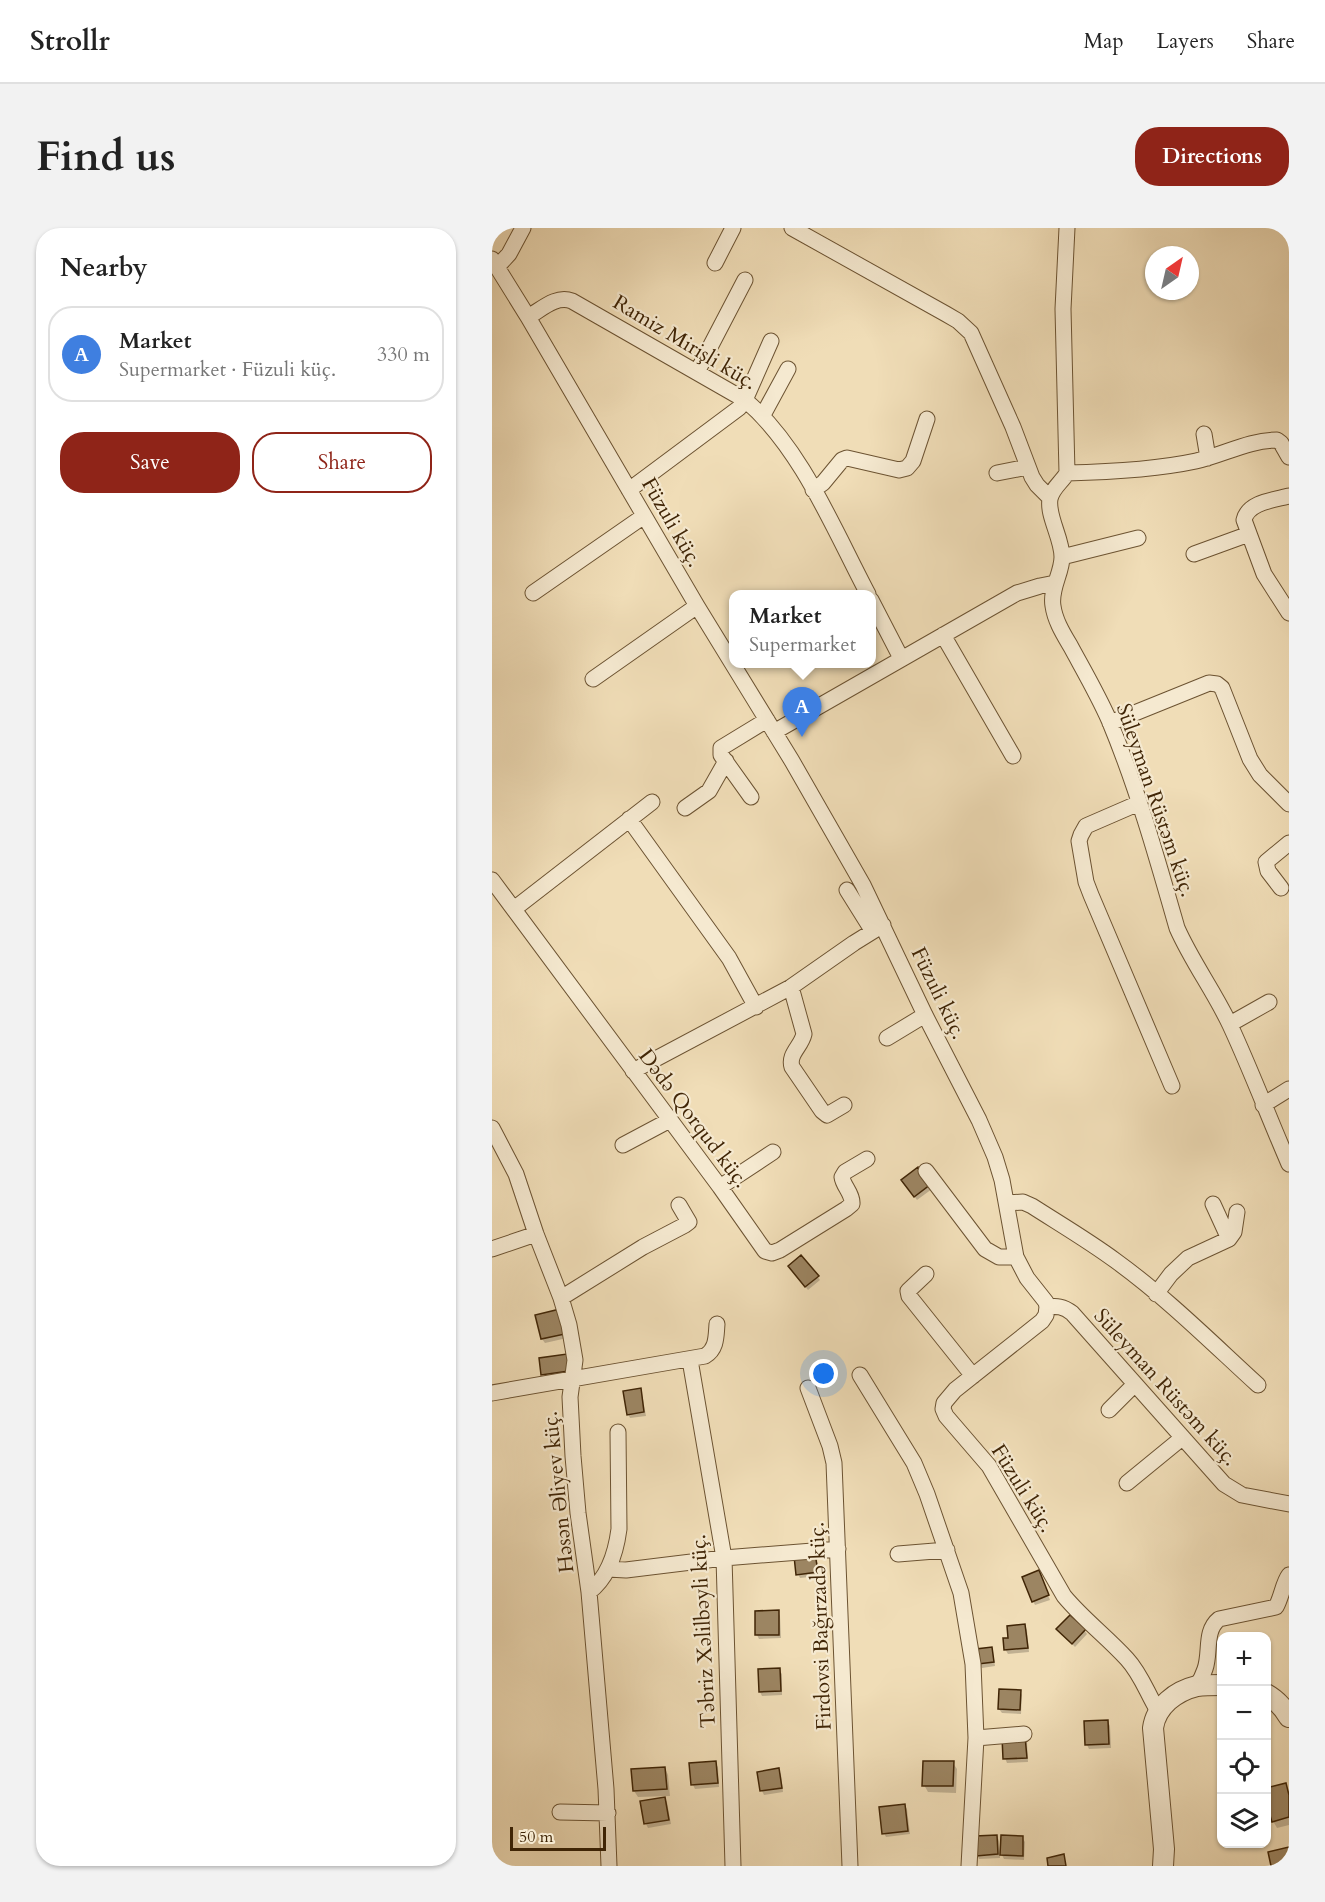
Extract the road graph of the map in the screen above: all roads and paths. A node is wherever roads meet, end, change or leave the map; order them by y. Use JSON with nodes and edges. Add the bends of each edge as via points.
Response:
{"nodes":[{"id":1,"x":523,"y":228,"type":"edge"},
{"id":2,"x":733,"y":228,"type":"edge"},
{"id":3,"x":792,"y":228,"type":"edge"},
{"id":4,"x":1068,"y":228,"type":"edge"},
{"id":5,"x":495,"y":263,"type":"edge"},
{"id":6,"x":715,"y":263,"type":"dead end"},
{"id":7,"x":745,"y":280,"type":"dead end"},
{"id":8,"x":528,"y":317,"type":"junction"},
{"id":9,"x":771,"y":342,"type":"dead end"},
{"id":10,"x":788,"y":369,"type":"dead end"},
{"id":11,"x":697,"y":372,"type":"junction"},
{"id":12,"x":745,"y":400,"type":"junction"},
{"id":13,"x":763,"y":416,"type":"junction"},
{"id":14,"x":927,"y":419,"type":"dead end"},
{"id":15,"x":1204,"y":434,"type":"dead end"},
{"id":16,"x":1289,"y":457,"type":"edge"},
{"id":17,"x":1208,"y":458,"type":"junction"},
{"id":18,"x":1028,"y":467,"type":"junction"},
{"id":19,"x":1067,"y":472,"type":"junction"},
{"id":20,"x":997,"y":473,"type":"dead end"},
{"id":21,"x":629,"y":490,"type":"junction"},
{"id":22,"x":813,"y":490,"type":"junction"},
{"id":23,"x":1289,"y":496,"type":"edge"},
{"id":24,"x":1050,"y":498,"type":"junction"},
{"id":25,"x":644,"y":516,"type":"junction"},
{"id":26,"x":1249,"y":534,"type":"junction"},
{"id":27,"x":1138,"y":538,"type":"dead end"},
{"id":28,"x":1194,"y":554,"type":"dead end"},
{"id":29,"x":1062,"y":558,"type":"junction"},
{"id":30,"x":1055,"y":583,"type":"junction"},
{"id":31,"x":866,"y":590,"type":"edge"},
{"id":32,"x":533,"y":593,"type":"dead end"},
{"id":33,"x":697,"y":606,"type":"junction"},
{"id":34,"x":1287,"y":606,"type":"edge"},
{"id":35,"x":876,"y":610,"type":"edge"},
{"id":36,"x":943,"y":635,"type":"junction"},
{"id":37,"x":729,"y":658,"type":"edge"},
{"id":38,"x":901,"y":658,"type":"junction"},
{"id":39,"x":735,"y":668,"type":"edge"},
{"id":40,"x":593,"y":679,"type":"dead end"},
{"id":41,"x":1110,"y":723,"type":"junction"},
{"id":42,"x":771,"y":726,"type":"junction"},
{"id":43,"x":1013,"y":756,"type":"dead end"},
{"id":44,"x":726,"y":761,"type":"junction"},
{"id":45,"x":750,"y":797,"type":"dead end"},
{"id":46,"x":652,"y":802,"type":"dead end"},
{"id":47,"x":1139,"y":803,"type":"junction"},
{"id":48,"x":1289,"y":804,"type":"edge"},
{"id":49,"x":685,"y":808,"type":"dead end"},
{"id":50,"x":629,"y":819,"type":"junction"},
{"id":51,"x":1289,"y":843,"type":"edge"},
{"id":52,"x":1281,"y":888,"type":"dead end"},
{"id":53,"x":495,"y":889,"type":"edge"},
{"id":54,"x":847,"y":890,"type":"dead end"},
{"id":55,"x":514,"y":909,"type":"junction"},
{"id":56,"x":878,"y":927,"type":"junction"},
{"id":57,"x":791,"y":987,"type":"junction"},
{"id":58,"x":1269,"y":1002,"type":"dead end"},
{"id":59,"x":756,"y":1007,"type":"junction"},
{"id":60,"x":925,"y":1015,"type":"junction"},
{"id":61,"x":1230,"y":1024,"type":"junction"},
{"id":62,"x":887,"y":1038,"type":"dead end"},
{"id":63,"x":633,"y":1071,"type":"junction"},
{"id":64,"x":1172,"y":1086,"type":"dead end"},
{"id":65,"x":1289,"y":1089,"type":"edge"},
{"id":66,"x":1263,"y":1105,"type":"junction"},
{"id":67,"x":844,"y":1106,"type":"dead end"},
{"id":68,"x":670,"y":1120,"type":"junction"},
{"id":69,"x":492,"y":1128,"type":"edge"},
{"id":70,"x":623,"y":1145,"type":"dead end"},
{"id":71,"x":773,"y":1152,"type":"dead end"},
{"id":72,"x":867,"y":1159,"type":"dead end"},
{"id":73,"x":1289,"y":1164,"type":"edge"},
{"id":74,"x":926,"y":1171,"type":"dead end"},
{"id":75,"x":720,"y":1187,"type":"junction"},
{"id":76,"x":1007,"y":1203,"type":"junction"},
{"id":77,"x":1213,"y":1204,"type":"dead end"},
{"id":78,"x":679,"y":1205,"type":"dead end"},
{"id":79,"x":1237,"y":1212,"type":"dead end"},
{"id":80,"x":536,"y":1234,"type":"junction"},
{"id":81,"x":1228,"y":1239,"type":"junction"},
{"id":82,"x":492,"y":1249,"type":"edge"},
{"id":83,"x":1016,"y":1257,"type":"junction"},
{"id":84,"x":926,"y":1274,"type":"dead end"},
{"id":85,"x":1156,"y":1293,"type":"junction"},
{"id":86,"x":561,"y":1298,"type":"junction"},
{"id":87,"x":1047,"y":1307,"type":"junction"},
{"id":88,"x":717,"y":1324,"type":"dead end"},
{"id":89,"x":690,"y":1359,"type":"junction"},
{"id":90,"x":861,"y":1375,"type":"dead end"},
{"id":91,"x":973,"y":1376,"type":"junction"},
{"id":92,"x":572,"y":1379,"type":"junction"},
{"id":93,"x":1134,"y":1385,"type":"junction"},
{"id":94,"x":1258,"y":1385,"type":"dead end"},
{"id":95,"x":808,"y":1388,"type":"dead end"},
{"id":96,"x":492,"y":1393,"type":"edge"},
{"id":97,"x":1109,"y":1410,"type":"dead end"},
{"id":98,"x":618,"y":1432,"type":"dead end"},
{"id":99,"x":1182,"y":1438,"type":"junction"},
{"id":100,"x":1127,"y":1483,"type":"dead end"},
{"id":101,"x":1289,"y":1504,"type":"edge"},
{"id":102,"x":838,"y":1549,"type":"junction"},
{"id":103,"x":947,"y":1550,"type":"junction"},
{"id":104,"x":898,"y":1554,"type":"dead end"},
{"id":105,"x":724,"y":1558,"type":"junction"},
{"id":106,"x":608,"y":1569,"type":"junction"},
{"id":107,"x":1289,"y":1575,"type":"edge"},
{"id":108,"x":589,"y":1592,"type":"junction"},
{"id":109,"x":1217,"y":1684,"type":"edge"},
{"id":110,"x":1197,"y":1686,"type":"junction"},
{"id":111,"x":1271,"y":1697,"type":"edge"},
{"id":112,"x":1158,"y":1711,"type":"junction"},
{"id":113,"x":1289,"y":1717,"type":"edge"},
{"id":114,"x":1024,"y":1734,"type":"dead end"},
{"id":115,"x":976,"y":1738,"type":"junction"},
{"id":116,"x":560,"y":1812,"type":"dead end"},
{"id":117,"x":608,"y":1813,"type":"junction"},
{"id":118,"x":609,"y":1866,"type":"edge"},
{"id":119,"x":733,"y":1866,"type":"edge"},
{"id":120,"x":850,"y":1866,"type":"edge"},
{"id":121,"x":969,"y":1866,"type":"edge"},
{"id":122,"x":1163,"y":1866,"type":"edge"}],
"edges":[{"from":1,"to":5,"type":"street","via":[[509,254]]},
{"from":2,"to":6,"type":"street"},
{"from":3,"to":18,"type":"street","via":[[958,321],[971,333]]},
{"from":4,"to":19,"type":"street","via":[[1063,309]]},
{"from":5,"to":8,"type":"street","name":"Füzuli küç."},
{"from":7,"to":11,"type":"street"},
{"from":8,"to":11,"type":"street","name":"Ramiz Mirişli küç.","via":[[564,298]]},
{"from":8,"to":21,"type":"street","name":"Füzuli küç."},
{"from":9,"to":12,"type":"street"},
{"from":10,"to":13,"type":"street"},
{"from":11,"to":12,"type":"street","name":"Ramiz Mirişli küç."},
{"from":12,"to":13,"type":"street","name":"Ramiz Mirişli küç."},
{"from":12,"to":21,"type":"street","via":[[731,416]]},
{"from":13,"to":22,"type":"street","name":"Ramiz Mirişli küç.","via":[[779,434]]},
{"from":14,"to":22,"type":"street","via":[[907,468],[842,460]]},
{"from":15,"to":17,"type":"street"},
{"from":16,"to":17,"type":"street","via":[[1277,440],[1253,443]]},
{"from":17,"to":19,"type":"street","via":[[1175,465]]},
{"from":18,"to":20,"type":"street"},
{"from":18,"to":24,"type":"street","via":[[1037,485]]},
{"from":19,"to":24,"type":"street"},
{"from":21,"to":25,"type":"street","name":"Füzuli küç."},
{"from":22,"to":31,"type":"street","name":"Ramiz Mirişli küç."},
{"from":23,"to":26,"type":"street","via":[[1252,507],[1245,513]]},
{"from":24,"to":29,"type":"street","name":"Süleyman Rüstəm küç."},
{"from":25,"to":32,"type":"street"},
{"from":25,"to":33,"type":"street","name":"Füzuli küç."},
{"from":26,"to":28,"type":"street"},
{"from":26,"to":34,"type":"street","via":[[1264,574]]},
{"from":27,"to":29,"type":"street"},
{"from":29,"to":30,"type":"street","name":"Süleyman Rüstəm küç."},
{"from":30,"to":36,"type":"street","via":[[1017,593]]},
{"from":30,"to":41,"type":"street","name":"Süleyman Rüstəm küç.","via":[[1055,616]]},
{"from":33,"to":37,"type":"street","name":"Füzuli küç."},
{"from":33,"to":40,"type":"street"},
{"from":35,"to":38,"type":"street"},
{"from":36,"to":38,"type":"street"},
{"from":36,"to":43,"type":"street"},
{"from":38,"to":42,"type":"street"},
{"from":39,"to":42,"type":"street","name":"Füzuli küç."},
{"from":41,"to":47,"type":"street","name":"Süleyman Rüstəm küç."},
{"from":41,"to":48,"type":"street","via":[[1209,683],[1217,684],[1250,759]]},
{"from":42,"to":44,"type":"street","via":[[721,748]]},
{"from":42,"to":56,"type":"street","name":"Füzuli küç.","via":[[837,837]]},
{"from":44,"to":45,"type":"street"},
{"from":44,"to":49,"type":"street","via":[[709,791]]},
{"from":46,"to":50,"type":"street"},
{"from":47,"to":61,"type":"street","name":"Süleyman Rüstəm küç.","via":[[1184,945]]},
{"from":47,"to":64,"type":"street","via":[[1086,826],[1079,841],[1091,896]]},
{"from":50,"to":55,"type":"street"},
{"from":50,"to":59,"type":"street","via":[[729,958]]},
{"from":51,"to":52,"type":"street","via":[[1266,862]]},
{"from":53,"to":55,"type":"street","name":"Dədə Qorqud küç."},
{"from":54,"to":56,"type":"street"},
{"from":55,"to":63,"type":"street","name":"Dədə Qorqud küç."},
{"from":56,"to":57,"type":"street"},
{"from":56,"to":60,"type":"street","name":"Füzuli küç."},
{"from":57,"to":59,"type":"street"},
{"from":57,"to":67,"type":"street","via":[[804,1034],[803,1042],[792,1055],[792,1067],[822,1111],[827,1114]]},
{"from":58,"to":61,"type":"street"},
{"from":59,"to":63,"type":"street"},
{"from":60,"to":62,"type":"street"},
{"from":60,"to":76,"type":"street","name":"Füzuli küç.","via":[[979,1120],[995,1157]]},
{"from":61,"to":66,"type":"street","name":"Süleyman Rüstəm küç."},
{"from":63,"to":68,"type":"street","name":"Dədə Qorqud küç."},
{"from":65,"to":66,"type":"street"},
{"from":66,"to":73,"type":"street","name":"Süleyman Rüstəm küç."},
{"from":68,"to":70,"type":"street"},
{"from":68,"to":75,"type":"street","name":"Dədə Qorqud küç."},
{"from":69,"to":80,"type":"street","name":"Həsən Əliyev küç.","via":[[516,1174]]},
{"from":71,"to":75,"type":"street"},
{"from":72,"to":75,"type":"street","name":"Dədə Qorqud küç.","via":[[842,1176],[852,1204],[772,1253],[760,1246]]},
{"from":74,"to":83,"type":"street","via":[[985,1249],[999,1257]]},
{"from":76,"to":83,"type":"street","name":"Füzuli küç."},
{"from":76,"to":85,"type":"street","via":[[1023,1202],[1051,1218]]},
{"from":77,"to":81,"type":"street"},
{"from":78,"to":86,"type":"street","via":[[689,1222]]},
{"from":79,"to":81,"type":"street","via":[[1234,1232]]},
{"from":80,"to":82,"type":"street"},
{"from":80,"to":86,"type":"street","name":"Həsən Əliyev küç."},
{"from":81,"to":85,"type":"street","via":[[1188,1258]]},
{"from":83,"to":87,"type":"street","name":"Füzuli küç."},
{"from":84,"to":91,"type":"street","via":[[908,1291],[909,1296]]},
{"from":85,"to":94,"type":"street"},
{"from":86,"to":92,"type":"street","name":"Həsən Əliyev küç.","via":[[575,1360]]},
{"from":87,"to":91,"type":"street","name":"Füzuli küç.","via":[[1046,1315],[1034,1328]]},
{"from":87,"to":93,"type":"street","name":"Süleyman Rüstəm küç.","via":[[1058,1306],[1072,1313]]},
{"from":88,"to":89,"type":"street","via":[[711,1353]]},
{"from":89,"to":92,"type":"street"},
{"from":89,"to":105,"type":"street","name":"Təbriz Xəlilbəyli küç."},
{"from":90,"to":103,"type":"street","via":[[914,1463]]},
{"from":91,"to":112,"type":"street","name":"Füzuli küç.","via":[[947,1397],[943,1409],[946,1416],[989,1466],[1064,1596],[1128,1660]]},
{"from":92,"to":96,"type":"street"},
{"from":92,"to":108,"type":"street","name":"Həsən Əliyev küç.","via":[[573,1456]]},
{"from":93,"to":97,"type":"street"},
{"from":93,"to":99,"type":"street","name":"Süleyman Rüstəm küç."},
{"from":95,"to":102,"type":"street","name":"Firdovsi Bağırzadə küç.","via":[[834,1463]]},
{"from":98,"to":106,"type":"street","via":[[619,1529]]},
{"from":99,"to":100,"type":"street"},
{"from":99,"to":101,"type":"street","name":"Süleyman Rüstəm küç.","via":[[1232,1490]]},
{"from":102,"to":105,"type":"street"},
{"from":102,"to":120,"type":"street","name":"Firdovsi Bağırzadə küç."},
{"from":103,"to":104,"type":"street"},
{"from":103,"to":115,"type":"street","via":[[969,1633]]},
{"from":105,"to":106,"type":"street"},
{"from":105,"to":119,"type":"street","name":"Təbriz Xəlilbəyli küç."},
{"from":106,"to":108,"type":"street"},
{"from":107,"to":110,"type":"street","via":[[1276,1607],[1219,1619],[1213,1624],[1206,1669]]},
{"from":108,"to":117,"type":"street","name":"Həsən Əliyev küç."},
{"from":109,"to":110,"type":"street"},
{"from":110,"to":112,"type":"street","via":[[1175,1696]]},
{"from":111,"to":113,"type":"street"},
{"from":112,"to":122,"type":"street","via":[[1153,1728]]},
{"from":114,"to":115,"type":"street"},
{"from":115,"to":121,"type":"street"},
{"from":116,"to":117,"type":"street"},
{"from":117,"to":118,"type":"street","name":"Həsən Əliyev küç."}]}
